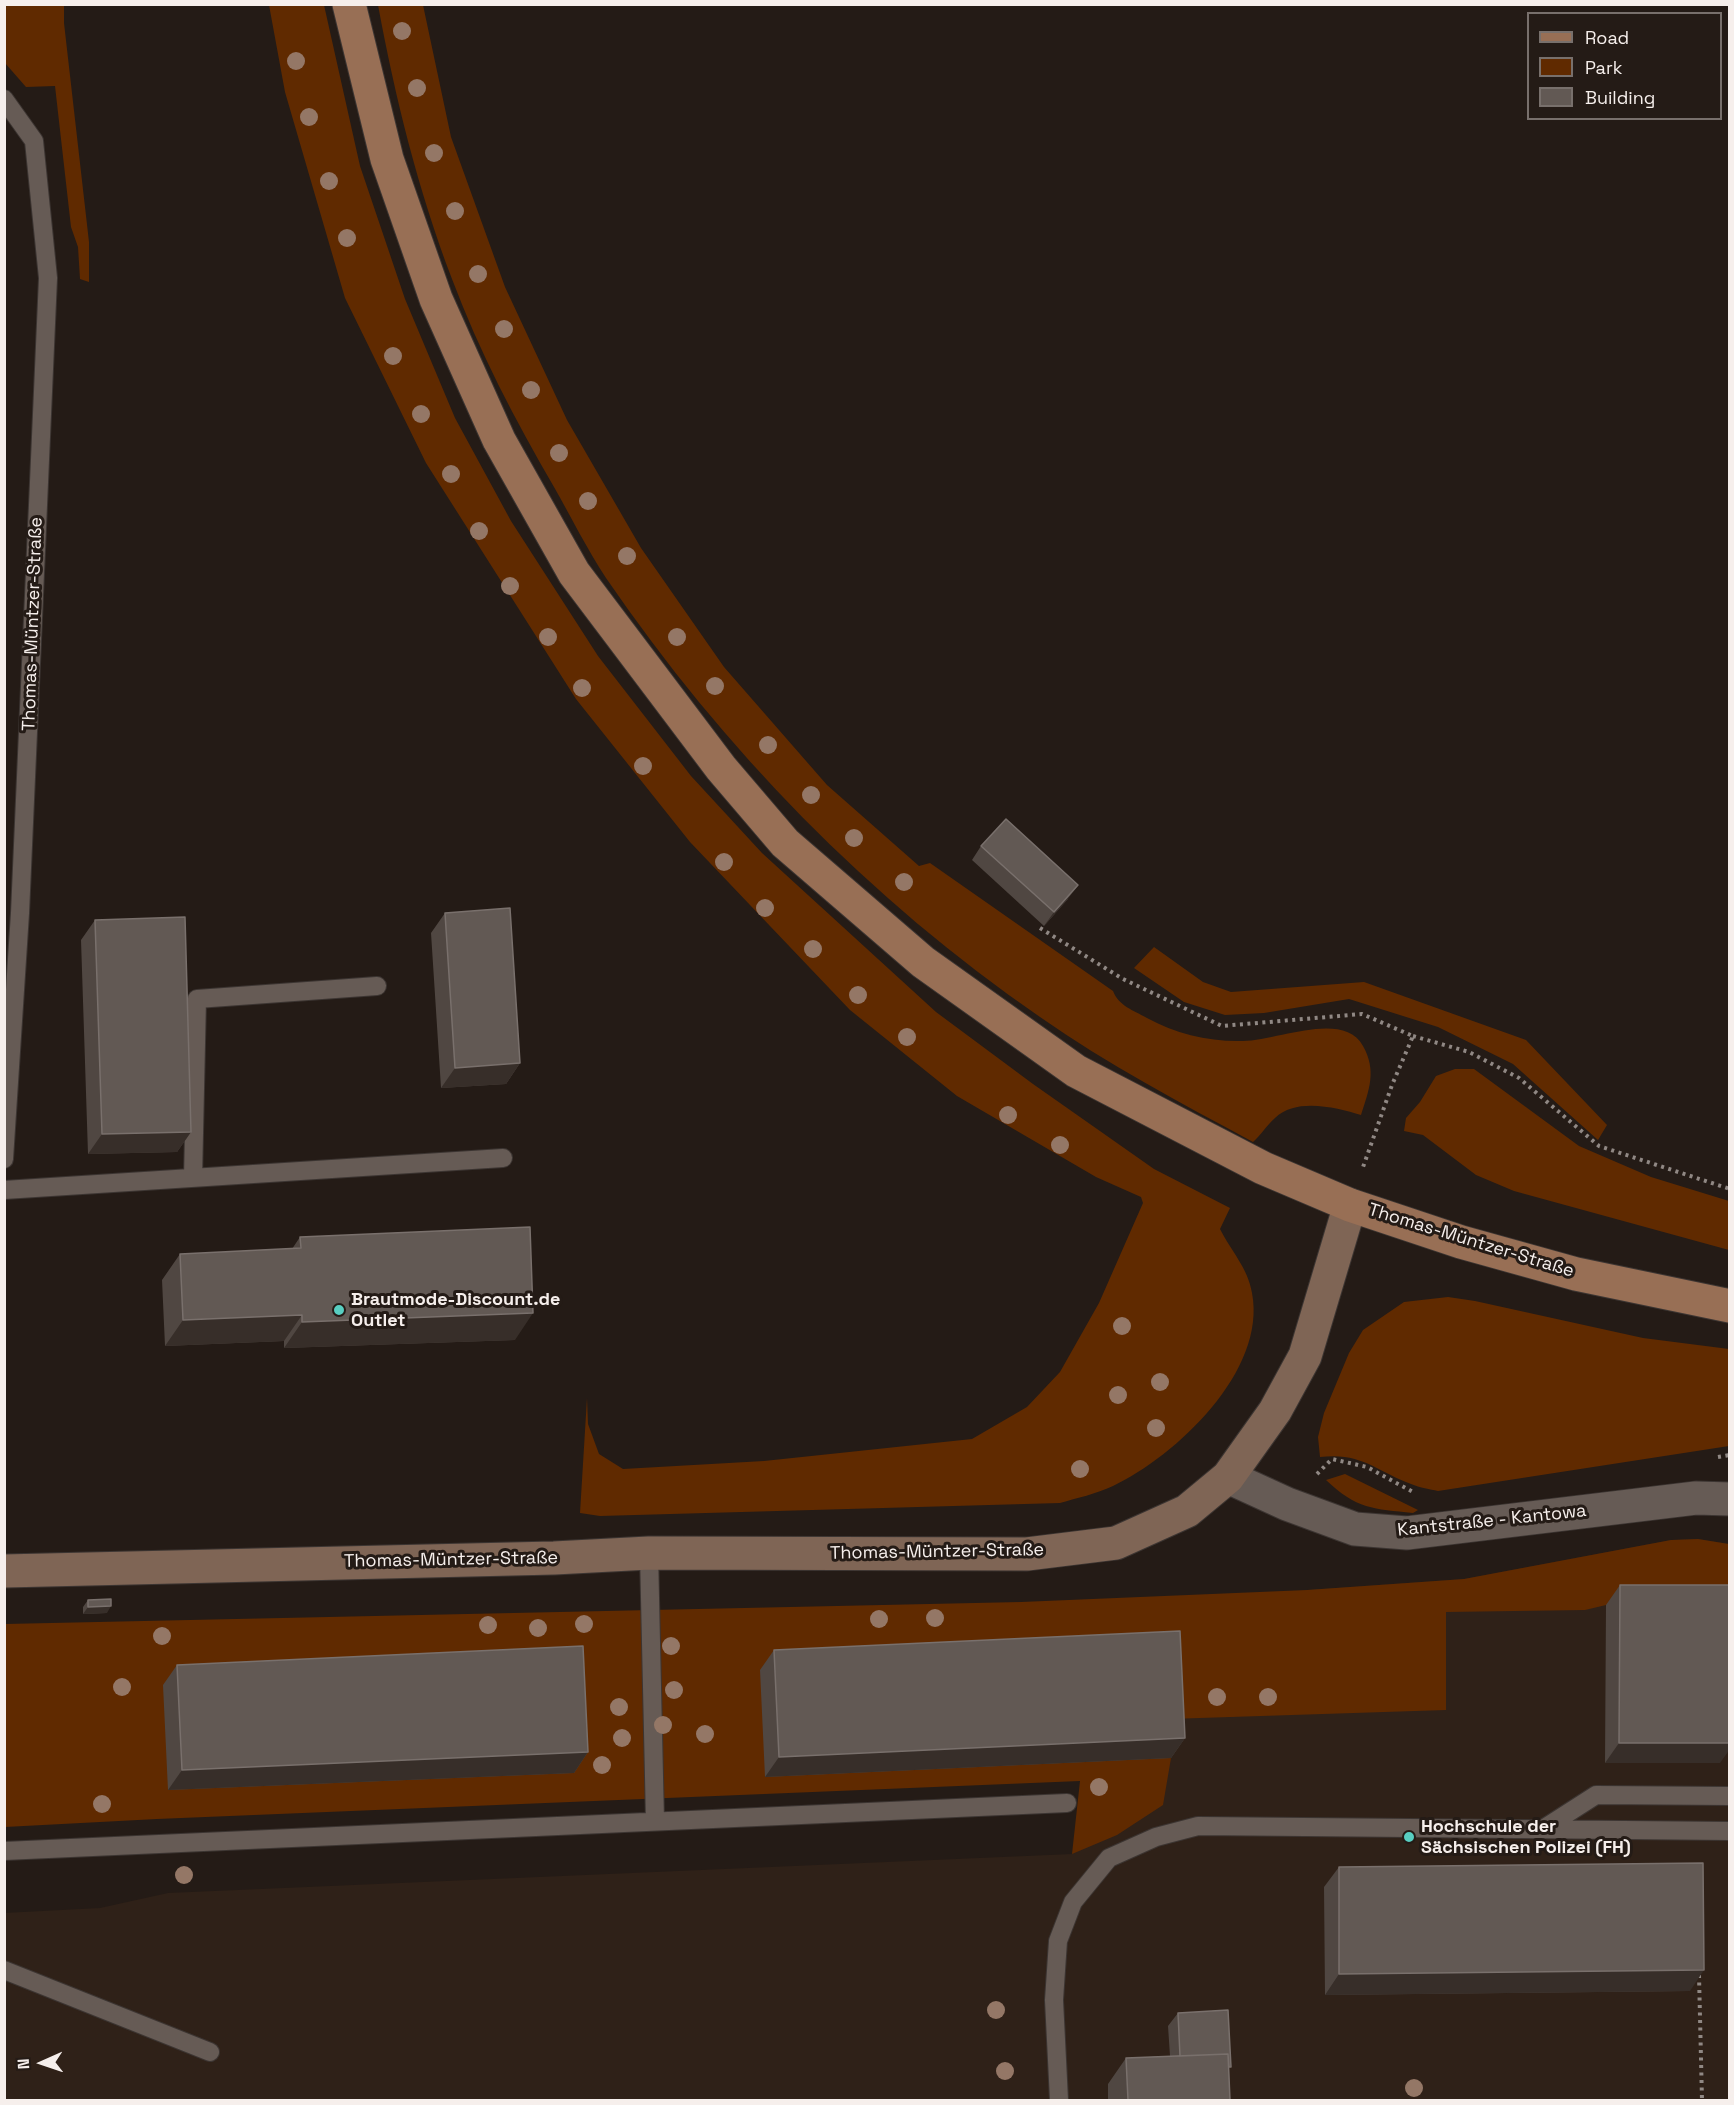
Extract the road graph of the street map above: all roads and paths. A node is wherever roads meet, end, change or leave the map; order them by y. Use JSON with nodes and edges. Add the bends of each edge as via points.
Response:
{"nodes":[{"id":1,"x":349,"y":4,"type":"edge"},
{"id":2,"x":4,"y":99,"type":"edge"},
{"id":3,"x":1040,"y":928,"type":"dead end"},
{"id":4,"x":377,"y":986,"type":"dead end"},
{"id":5,"x":1413,"y":1036,"type":"junction"},
{"id":6,"x":503,"y":1158,"type":"dead end"},
{"id":7,"x":4,"y":1159,"type":"edge"},
{"id":8,"x":193,"y":1178,"type":"junction"},
{"id":9,"x":1730,"y":1189,"type":"edge"},
{"id":10,"x":4,"y":1190,"type":"edge"},
{"id":11,"x":1350,"y":1205,"type":"junction"},
{"id":12,"x":1730,"y":1306,"type":"edge"},
{"id":13,"x":1730,"y":1455,"type":"edge"},
{"id":14,"x":1707,"y":1459,"type":"dead end"},
{"id":15,"x":1228,"y":1478,"type":"junction"},
{"id":16,"x":1420,"y":1496,"type":"dead end"},
{"id":17,"x":1730,"y":1499,"type":"edge"},
{"id":18,"x":1287,"y":1504,"type":"junction"},
{"id":19,"x":649,"y":1553,"type":"junction"},
{"id":20,"x":4,"y":1571,"type":"edge"},
{"id":21,"x":1730,"y":1796,"type":"edge"},
{"id":22,"x":1067,"y":1803,"type":"dead end"},
{"id":23,"x":655,"y":1821,"type":"junction"},
{"id":24,"x":1543,"y":1830,"type":"junction"},
{"id":25,"x":1730,"y":1831,"type":"edge"},
{"id":26,"x":4,"y":1851,"type":"edge"},
{"id":27,"x":4,"y":1970,"type":"edge"},
{"id":28,"x":1699,"y":1972,"type":"edge"},
{"id":29,"x":210,"y":2052,"type":"dead end"},
{"id":30,"x":1059,"y":2100,"type":"edge"},
{"id":31,"x":1702,"y":2100,"type":"edge"}],
"edges":[{"from":1,"to":11,"type":"main road","via":[[387,159],[436,299],[499,440],[574,573],[721,768],[785,843],[923,962],[1076,1071],[1263,1168]]},
{"from":2,"to":7,"type":"lane","name":"Thomas-Müntzer-Straße","via":[[34,141],[48,278],[21,901]]},
{"from":3,"to":5,"type":"path","via":[[1123,979],[1222,1026],[1362,1014]]},
{"from":4,"to":8,"type":"lane","via":[[197,999]]},
{"from":5,"to":9,"type":"path","via":[[1469,1052],[1519,1078],[1599,1146]]},
{"from":5,"to":11,"type":"path"},
{"from":6,"to":8,"type":"lane"},
{"from":8,"to":10,"type":"lane"},
{"from":11,"to":12,"type":"main road","name":"Thomas-Müntzer-Straße","via":[[1576,1274]]},
{"from":11,"to":15,"type":"street","name":"Thomas-Müntzer-Straße","via":[[1305,1356],[1275,1411]]},
{"from":13,"to":14,"type":"path"},
{"from":15,"to":18,"type":"street","name":"Kantstraße - Kantowa"},
{"from":15,"to":19,"type":"street","name":"Thomas-Müntzer-Straße","via":[[1187,1511],[1116,1543],[1027,1554]]},
{"from":16,"to":18,"type":"path","via":[[1367,1467],[1332,1460]]},
{"from":17,"to":18,"type":"street","name":"Kantstraße - Kantowa","via":[[1696,1498],[1407,1533],[1355,1529]]},
{"from":19,"to":20,"type":"street","name":"Thomas-Müntzer-Straße"},
{"from":19,"to":23,"type":"lane"},
{"from":21,"to":24,"type":"lane","via":[[1596,1795]]},
{"from":22,"to":23,"type":"lane"},
{"from":23,"to":26,"type":"lane"},
{"from":24,"to":25,"type":"lane"},
{"from":24,"to":30,"type":"lane","via":[[1198,1826],[1156,1837],[1109,1858],[1072,1902],[1058,1941],[1054,2000]]},
{"from":27,"to":29,"type":"lane"},
{"from":28,"to":31,"type":"path"}]}
